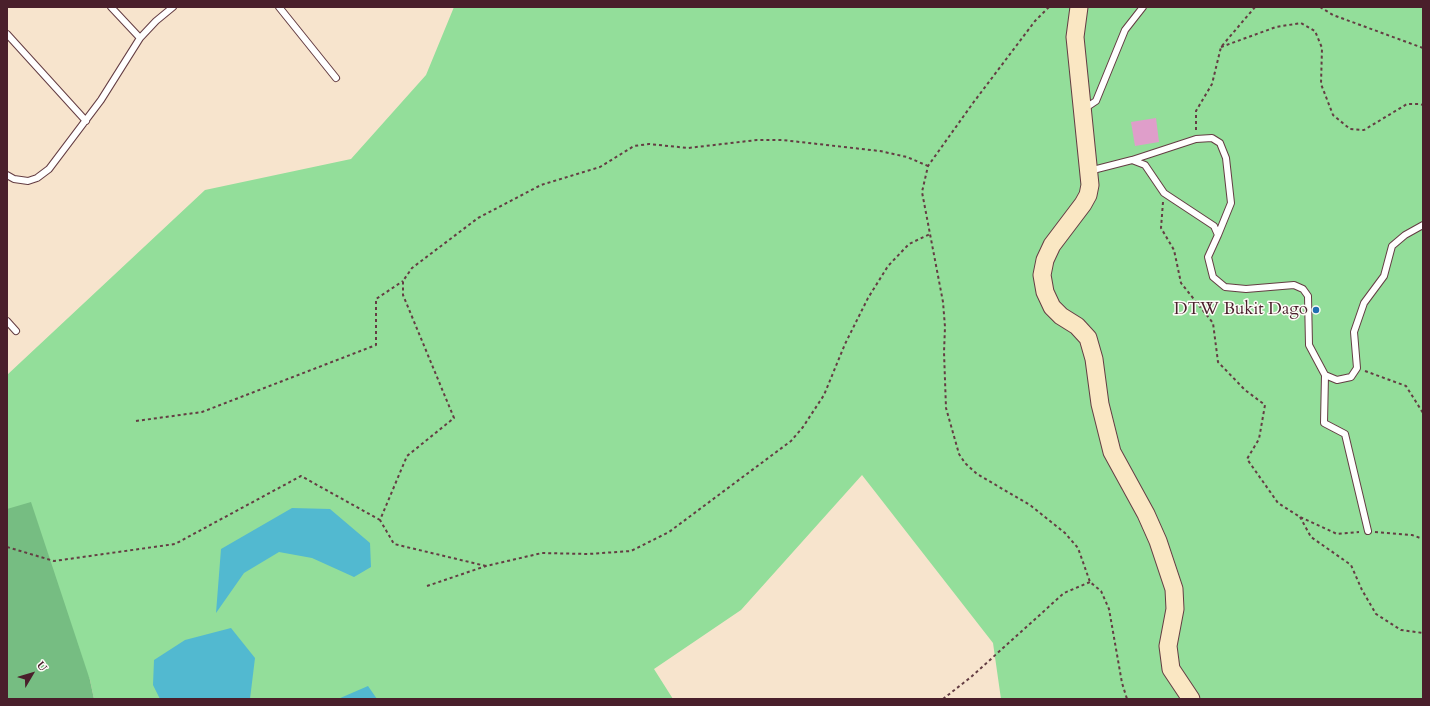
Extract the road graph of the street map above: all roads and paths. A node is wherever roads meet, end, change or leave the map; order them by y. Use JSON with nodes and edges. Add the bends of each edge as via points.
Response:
{"nodes":[{"id":1,"x":111,"y":7,"type":"edge"},
{"id":2,"x":173,"y":7,"type":"edge"},
{"id":3,"x":279,"y":7,"type":"edge"},
{"id":4,"x":1049,"y":7,"type":"edge"},
{"id":5,"x":1079,"y":7,"type":"edge"},
{"id":6,"x":1144,"y":7,"type":"edge"},
{"id":7,"x":1255,"y":7,"type":"edge"},
{"id":8,"x":1320,"y":7,"type":"edge"},
{"id":9,"x":7,"y":34,"type":"edge"},
{"id":10,"x":140,"y":38,"type":"junction"},
{"id":11,"x":1221,"y":46,"type":"junction"},
{"id":12,"x":1423,"y":48,"type":"edge"},
{"id":13,"x":336,"y":78,"type":"dead end"},
{"id":14,"x":1423,"y":105,"type":"edge"},
{"id":15,"x":1083,"y":110,"type":"junction"},
{"id":16,"x":86,"y":121,"type":"junction"},
{"id":17,"x":1196,"y":139,"type":"junction"},
{"id":18,"x":1132,"y":160,"type":"junction"},
{"id":19,"x":928,"y":166,"type":"junction"},
{"id":20,"x":1089,"y":171,"type":"junction"},
{"id":21,"x":7,"y":175,"type":"edge"},
{"id":22,"x":1164,"y":193,"type":"junction"},
{"id":23,"x":1423,"y":225,"type":"edge"},
{"id":24,"x":930,"y":234,"type":"junction"},
{"id":25,"x":1218,"y":235,"type":"junction"},
{"id":26,"x":403,"y":281,"type":"junction"},
{"id":27,"x":7,"y":321,"type":"edge"},
{"id":28,"x":16,"y":331,"type":"dead end"},
{"id":29,"x":1357,"y":368,"type":"junction"},
{"id":30,"x":1325,"y":375,"type":"junction"},
{"id":31,"x":1423,"y":413,"type":"edge"},
{"id":32,"x":136,"y":422,"type":"dead end"},
{"id":33,"x":1300,"y":517,"type":"junction"},
{"id":34,"x":380,"y":520,"type":"junction"},
{"id":35,"x":1368,"y":531,"type":"junction"},
{"id":36,"x":1423,"y":539,"type":"edge"},
{"id":37,"x":7,"y":547,"type":"edge"},
{"id":38,"x":486,"y":566,"type":"junction"},
{"id":39,"x":1090,"y":582,"type":"junction"},
{"id":40,"x":427,"y":586,"type":"dead end"},
{"id":41,"x":1423,"y":633,"type":"edge"},
{"id":42,"x":943,"y":699,"type":"edge"},
{"id":43,"x":1127,"y":699,"type":"edge"},
{"id":44,"x":1191,"y":699,"type":"edge"}],
"edges":[{"from":1,"to":10,"type":"lane"},
{"from":2,"to":10,"type":"lane"},
{"from":3,"to":13,"type":"lane"},
{"from":4,"to":19,"type":"path","via":[[973,103]]},
{"from":5,"to":15,"type":"street","via":[[1075,37]]},
{"from":6,"to":15,"type":"lane","via":[[1125,30],[1096,101]]},
{"from":7,"to":11,"type":"path"},
{"from":8,"to":12,"type":"path","via":[[1333,16]]},
{"from":9,"to":16,"type":"lane"},
{"from":10,"to":16,"type":"lane"},
{"from":11,"to":14,"type":"path","via":[[1276,27],[1301,23],[1315,31],[1322,48],[1321,84],[1333,115],[1350,129],[1364,130],[1406,104]]},
{"from":11,"to":17,"type":"path","via":[[1212,84],[1196,111]]},
{"from":15,"to":20,"type":"street"},
{"from":16,"to":21,"type":"lane","via":[[49,169],[37,178],[28,181]]},
{"from":17,"to":18,"type":"lane"},
{"from":17,"to":25,"type":"lane","via":[[1212,138],[1220,143],[1226,158],[1231,203]]},
{"from":18,"to":20,"type":"lane"},
{"from":18,"to":22,"type":"lane","via":[[1145,165]]},
{"from":19,"to":24,"type":"path","via":[[922,192]]},
{"from":19,"to":26,"type":"path","via":[[907,157],[880,151],[782,140],[757,140],[688,148],[649,144],[634,146],[600,167],[541,185],[478,218],[412,268]]},
{"from":20,"to":44,"type":"street","via":[[1088,195],[1052,245],[1045,260],[1042,275],[1045,292],[1052,307],[1088,338],[1112,452],[1146,514],[1174,589],[1175,609],[1168,646],[1171,669]]},
{"from":22,"to":25,"type":"lane","via":[[1214,226]]},
{"from":22,"to":33,"type":"path","via":[[1161,228],[1174,250],[1181,283],[1213,323],[1218,362],[1245,390],[1265,405],[1258,439],[1247,459],[1278,502]]},
{"from":23,"to":29,"type":"lane","via":[[1392,246],[1384,276],[1364,303],[1354,332]]},
{"from":24,"to":38,"type":"path","via":[[909,244],[888,266],[868,298],[845,344],[824,395],[804,427],[785,446],[669,532],[631,551],[542,554]]},
{"from":24,"to":39,"type":"path","via":[[943,302],[946,408],[959,454],[964,463],[977,474],[1030,504],[1065,533],[1078,548]]},
{"from":25,"to":30,"type":"lane","via":[[1208,257],[1213,277],[1225,287],[1246,289],[1294,285],[1303,289],[1308,296],[1309,346]]},
{"from":26,"to":32,"type":"path","via":[[376,299],[376,345],[202,412]]},
{"from":26,"to":34,"type":"path","via":[[403,295],[454,418],[407,456]]},
{"from":27,"to":28,"type":"lane"},
{"from":29,"to":30,"type":"lane","via":[[1351,377],[1337,380]]},
{"from":29,"to":31,"type":"path","via":[[1406,386]]},
{"from":30,"to":35,"type":"lane","via":[[1324,423],[1345,434]]},
{"from":33,"to":35,"type":"path","via":[[1337,534]]},
{"from":33,"to":41,"type":"path","via":[[1311,537],[1351,565],[1376,614],[1401,630]]},
{"from":34,"to":37,"type":"path","via":[[301,476],[175,544],[54,561]]},
{"from":34,"to":38,"type":"path","via":[[394,544]]},
{"from":35,"to":36,"type":"path","via":[[1412,535]]},
{"from":38,"to":40,"type":"path"},
{"from":39,"to":42,"type":"path","via":[[1064,593]]},
{"from":39,"to":43,"type":"path","via":[[1101,592],[1109,609]]}]}
